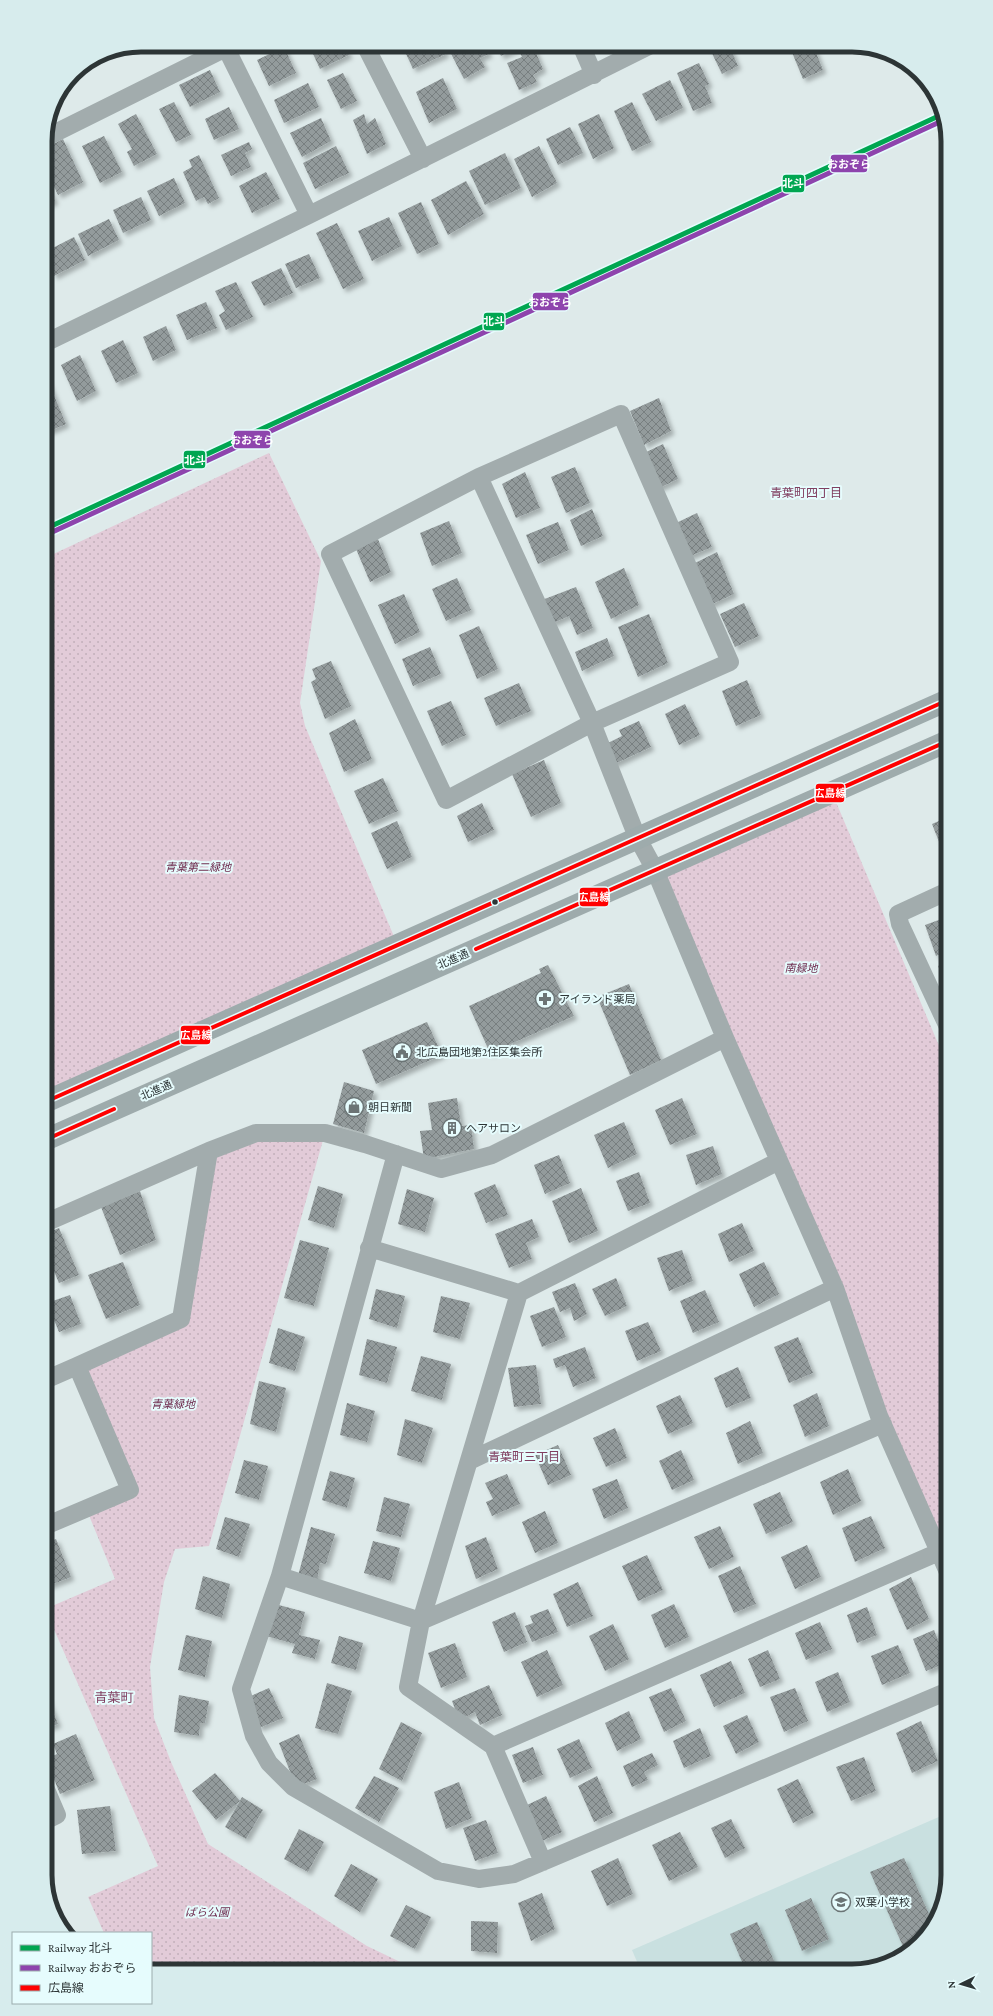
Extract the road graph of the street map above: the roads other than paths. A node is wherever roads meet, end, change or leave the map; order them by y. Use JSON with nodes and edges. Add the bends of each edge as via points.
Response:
{"nodes":[{"id":1,"x":217,"y":52,"type":"edge"},
{"id":2,"x":232,"y":52,"type":"edge"},
{"id":3,"x":369,"y":52,"type":"edge"},
{"id":4,"x":583,"y":52,"type":"edge"},
{"id":5,"x":638,"y":52,"type":"edge"},
{"id":6,"x":594,"y":75,"type":"junction"},
{"id":7,"x":52,"y":134,"type":"edge"},
{"id":8,"x":423,"y":159,"type":"junction"},
{"id":9,"x":309,"y":215,"type":"junction"},
{"id":10,"x":52,"y":340,"type":"edge"},
{"id":11,"x":479,"y":477,"type":"junction"},
{"id":12,"x":941,"y":703,"type":"edge"},
{"id":13,"x":592,"y":723,"type":"junction"},
{"id":14,"x":941,"y":744,"type":"edge"},
{"id":15,"x":637,"y":837,"type":"junction"},
{"id":16,"x":655,"y":870,"type":"junction"},
{"id":17,"x":941,"y":894,"type":"edge"},
{"id":18,"x":941,"y":1012,"type":"edge"},
{"id":19,"x":725,"y":1038,"type":"junction"},
{"id":20,"x":52,"y":1099,"type":"edge"},
{"id":21,"x":52,"y":1137,"type":"edge"},
{"id":22,"x":209,"y":1150,"type":"junction"},
{"id":23,"x":396,"y":1154,"type":"junction"},
{"id":24,"x":779,"y":1161,"type":"junction"},
{"id":25,"x":52,"y":1220,"type":"edge"},
{"id":26,"x":369,"y":1248,"type":"junction"},
{"id":27,"x":834,"y":1288,"type":"junction"},
{"id":28,"x":519,"y":1293,"type":"junction"},
{"id":29,"x":77,"y":1366,"type":"junction"},
{"id":30,"x":52,"y":1377,"type":"edge"},
{"id":31,"x":883,"y":1424,"type":"junction"},
{"id":32,"x":469,"y":1461,"type":"junction"},
{"id":33,"x":52,"y":1523,"type":"edge"},
{"id":34,"x":939,"y":1552,"type":"junction"},
{"id":35,"x":941,"y":1556,"type":"edge"},
{"id":36,"x":280,"y":1576,"type":"junction"},
{"id":37,"x":421,"y":1621,"type":"junction"},
{"id":38,"x":941,"y":1694,"type":"edge"},
{"id":39,"x":493,"y":1746,"type":"junction"},
{"id":40,"x":52,"y":1803,"type":"edge"},
{"id":41,"x":52,"y":1818,"type":"edge"},
{"id":42,"x":543,"y":1862,"type":"junction"}],
"edges":[{"from":1,"to":7,"type":"street"},
{"from":2,"to":9,"type":"street"},
{"from":3,"to":8,"type":"street"},
{"from":4,"to":6,"type":"street"},
{"from":5,"to":6,"type":"street"},
{"from":6,"to":8,"type":"street"},
{"from":8,"to":9,"type":"street"},
{"from":9,"to":10,"type":"street"},
{"from":11,"to":13,"type":"street"},
{"from":11,"to":13,"type":"street","via":[[621,414],[730,662]]},
{"from":11,"to":13,"type":"street","via":[[330,554],[446,800]]},
{"from":12,"to":15,"type":"street"},
{"from":13,"to":15,"type":"street"},
{"from":14,"to":16,"type":"street","name":"北進通"},
{"from":15,"to":16,"type":"street"},
{"from":15,"to":20,"type":"street"},
{"from":16,"to":19,"type":"street"},
{"from":16,"to":21,"type":"street","name":"北進通"},
{"from":17,"to":18,"type":"street","via":[[898,914],[900,924]]},
{"from":19,"to":23,"type":"street","via":[[492,1155],[441,1169]]},
{"from":19,"to":24,"type":"street"},
{"from":22,"to":23,"type":"street","via":[[256,1133],[286,1132],[325,1134]]},
{"from":22,"to":25,"type":"street"},
{"from":22,"to":29,"type":"street","via":[[181,1319]]},
{"from":23,"to":26,"type":"street"},
{"from":24,"to":27,"type":"street"},
{"from":24,"to":28,"type":"street"},
{"from":26,"to":28,"type":"street"},
{"from":26,"to":36,"type":"street"},
{"from":27,"to":31,"type":"street"},
{"from":27,"to":32,"type":"street"},
{"from":28,"to":32,"type":"street"},
{"from":29,"to":30,"type":"street"},
{"from":29,"to":33,"type":"street","via":[[130,1490]]},
{"from":31,"to":34,"type":"street"},
{"from":31,"to":37,"type":"street"},
{"from":32,"to":37,"type":"street"},
{"from":34,"to":35,"type":"street"},
{"from":34,"to":39,"type":"street"},
{"from":36,"to":37,"type":"street"},
{"from":36,"to":42,"type":"street","via":[[241,1689],[254,1736],[269,1763],[293,1786],[438,1872],[479,1879],[514,1874]]},
{"from":37,"to":39,"type":"street","via":[[408,1687]]},
{"from":38,"to":42,"type":"street"},
{"from":39,"to":42,"type":"street"},
{"from":40,"to":41,"type":"street","via":[[57,1815]]}]}
